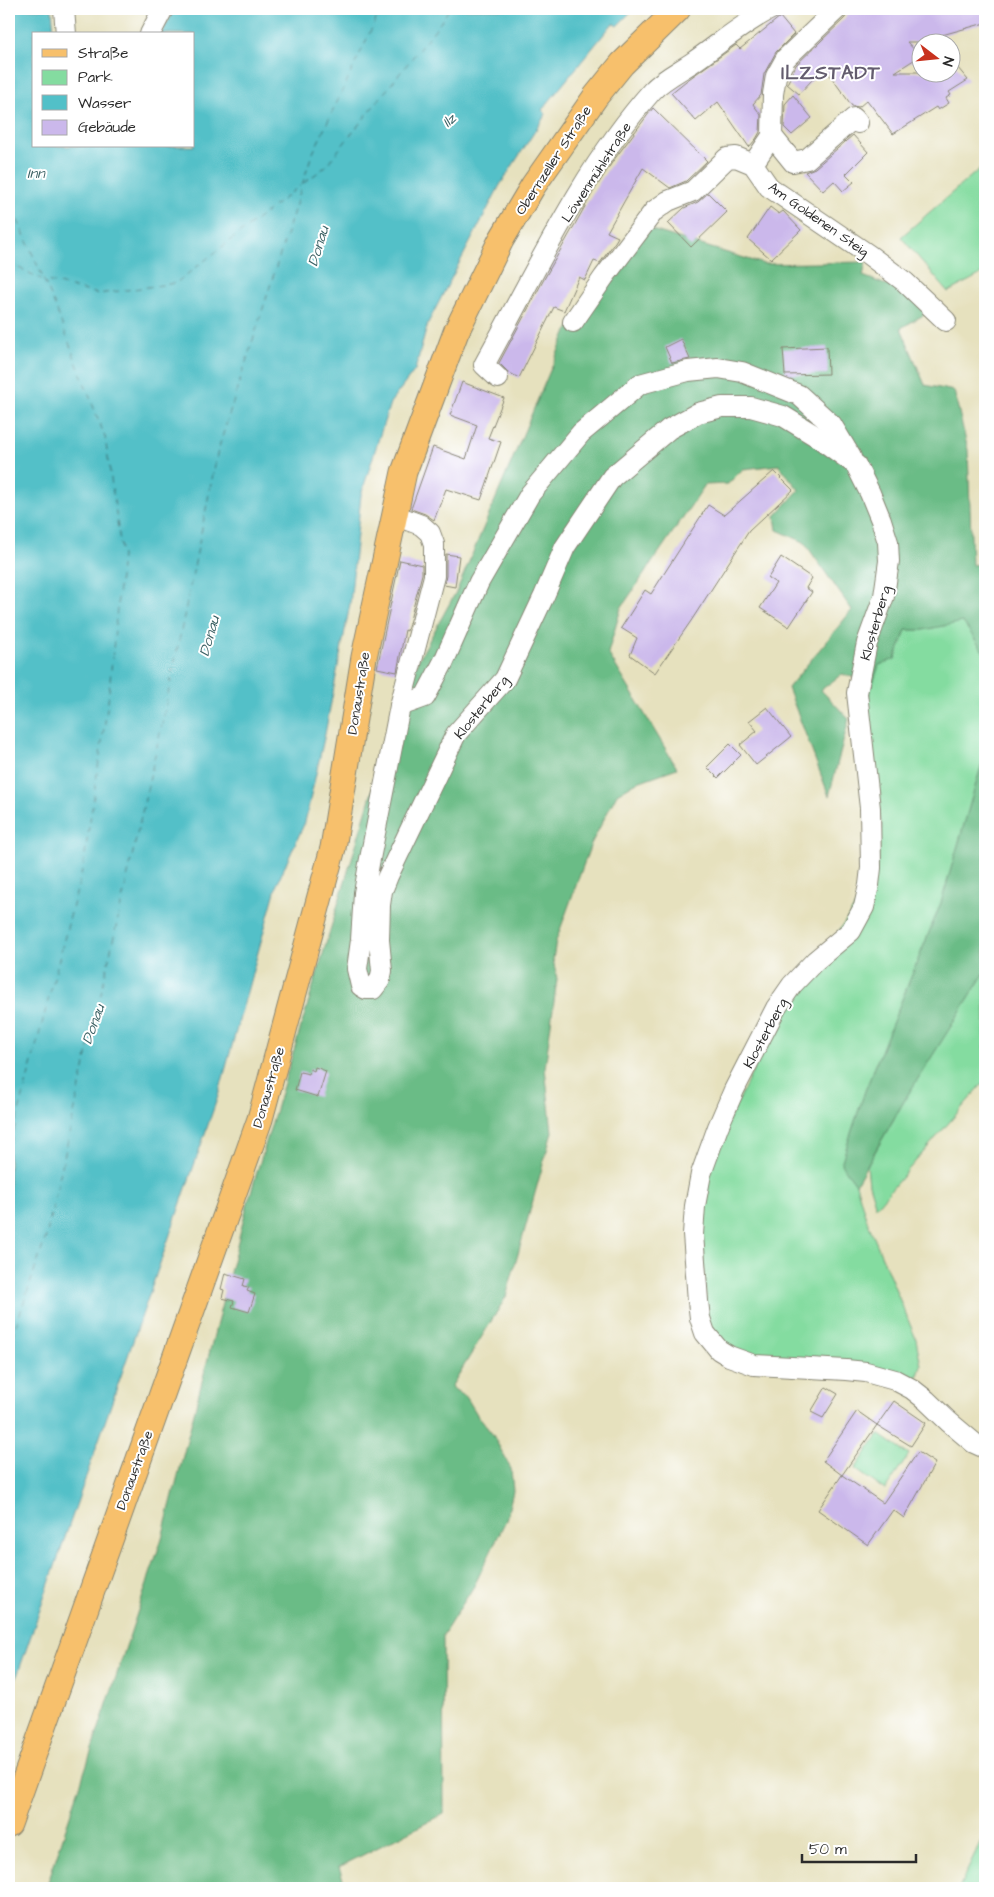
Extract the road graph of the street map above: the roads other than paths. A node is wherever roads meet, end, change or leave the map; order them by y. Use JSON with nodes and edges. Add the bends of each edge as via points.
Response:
{"nodes":[{"id":1,"x":64,"y":9,"type":"edge"},
{"id":2,"x":163,"y":9,"type":"edge"},
{"id":3,"x":678,"y":9,"type":"edge"},
{"id":4,"x":771,"y":9,"type":"edge"},
{"id":5,"x":837,"y":9,"type":"edge"},
{"id":6,"x":66,"y":32,"type":"edge"},
{"id":7,"x":151,"y":32,"type":"edge"},
{"id":8,"x":858,"y":123,"type":"dead end"},
{"id":9,"x":772,"y":136,"type":"junction"},
{"id":10,"x":752,"y":164,"type":"junction"},
{"id":11,"x":946,"y":321,"type":"dead end"},
{"id":12,"x":573,"y":322,"type":"dead end"},
{"id":13,"x":456,"y":332,"type":"joint"},
{"id":14,"x":498,"y":378,"type":"dead end"},
{"id":15,"x":856,"y":465,"type":"junction"},
{"id":16,"x":394,"y":515,"type":"junction"},
{"id":17,"x":400,"y":706,"type":"junction"},
{"id":18,"x":985,"y":1448,"type":"edge"},
{"id":19,"x":9,"y":1824,"type":"edge"}],
"edges":[{"from":1,"to":6,"type":"street"},
{"from":2,"to":7,"type":"street"},
{"from":3,"to":13,"type":"main road","name":"Obernzeller Straße","via":[[622,64],[568,134],[502,240]]},
{"from":4,"to":14,"type":"street","name":"Löwenmühlstraße","via":[[751,19],[654,89],[614,140],[577,197],[484,365]]},
{"from":5,"to":9,"type":"street","via":[[786,58],[776,76]]},
{"from":8,"to":9,"type":"street","via":[[854,118],[807,159],[793,162]]},
{"from":9,"to":10,"type":"street"},
{"from":10,"to":11,"type":"street","name":"Am Goldenen Steig","via":[[769,187],[905,282]]},
{"from":10,"to":12,"type":"street","via":[[736,157],[727,158],[693,191],[668,201],[654,211]]},
{"from":13,"to":16,"type":"main road","name":"Donaustraße","via":[[404,472]]},
{"from":15,"to":17,"type":"street","name":"Klosterberg","via":[[832,425],[799,395],[742,372],[718,368],[688,371],[640,384],[581,433],[530,494],[479,582],[425,697]]},
{"from":15,"to":17,"type":"street","name":"Klosterberg","via":[[783,416],[751,407],[722,407],[698,413],[669,430],[612,477],[565,547],[505,679],[456,734],[382,891],[379,940],[382,971],[373,989],[366,989],[361,986],[357,969],[364,893]]},
{"from":15,"to":18,"type":"street","name":"Klosterberg","via":[[881,520],[888,542],[889,560],[884,596],[867,643],[857,693],[870,808],[869,885],[864,907],[851,931],[792,985],[776,1008],[718,1127],[701,1174],[695,1206],[693,1234],[700,1318],[705,1333],[719,1350],[748,1363],[866,1372],[895,1380],[912,1389],[974,1443]]},
{"from":16,"to":17,"type":"street","name":"Klosterberg","via":[[422,525],[434,544],[434,576]]},
{"from":16,"to":19,"type":"main road","name":"Donaustraße","via":[[364,657],[333,848],[260,1119]]}]}
